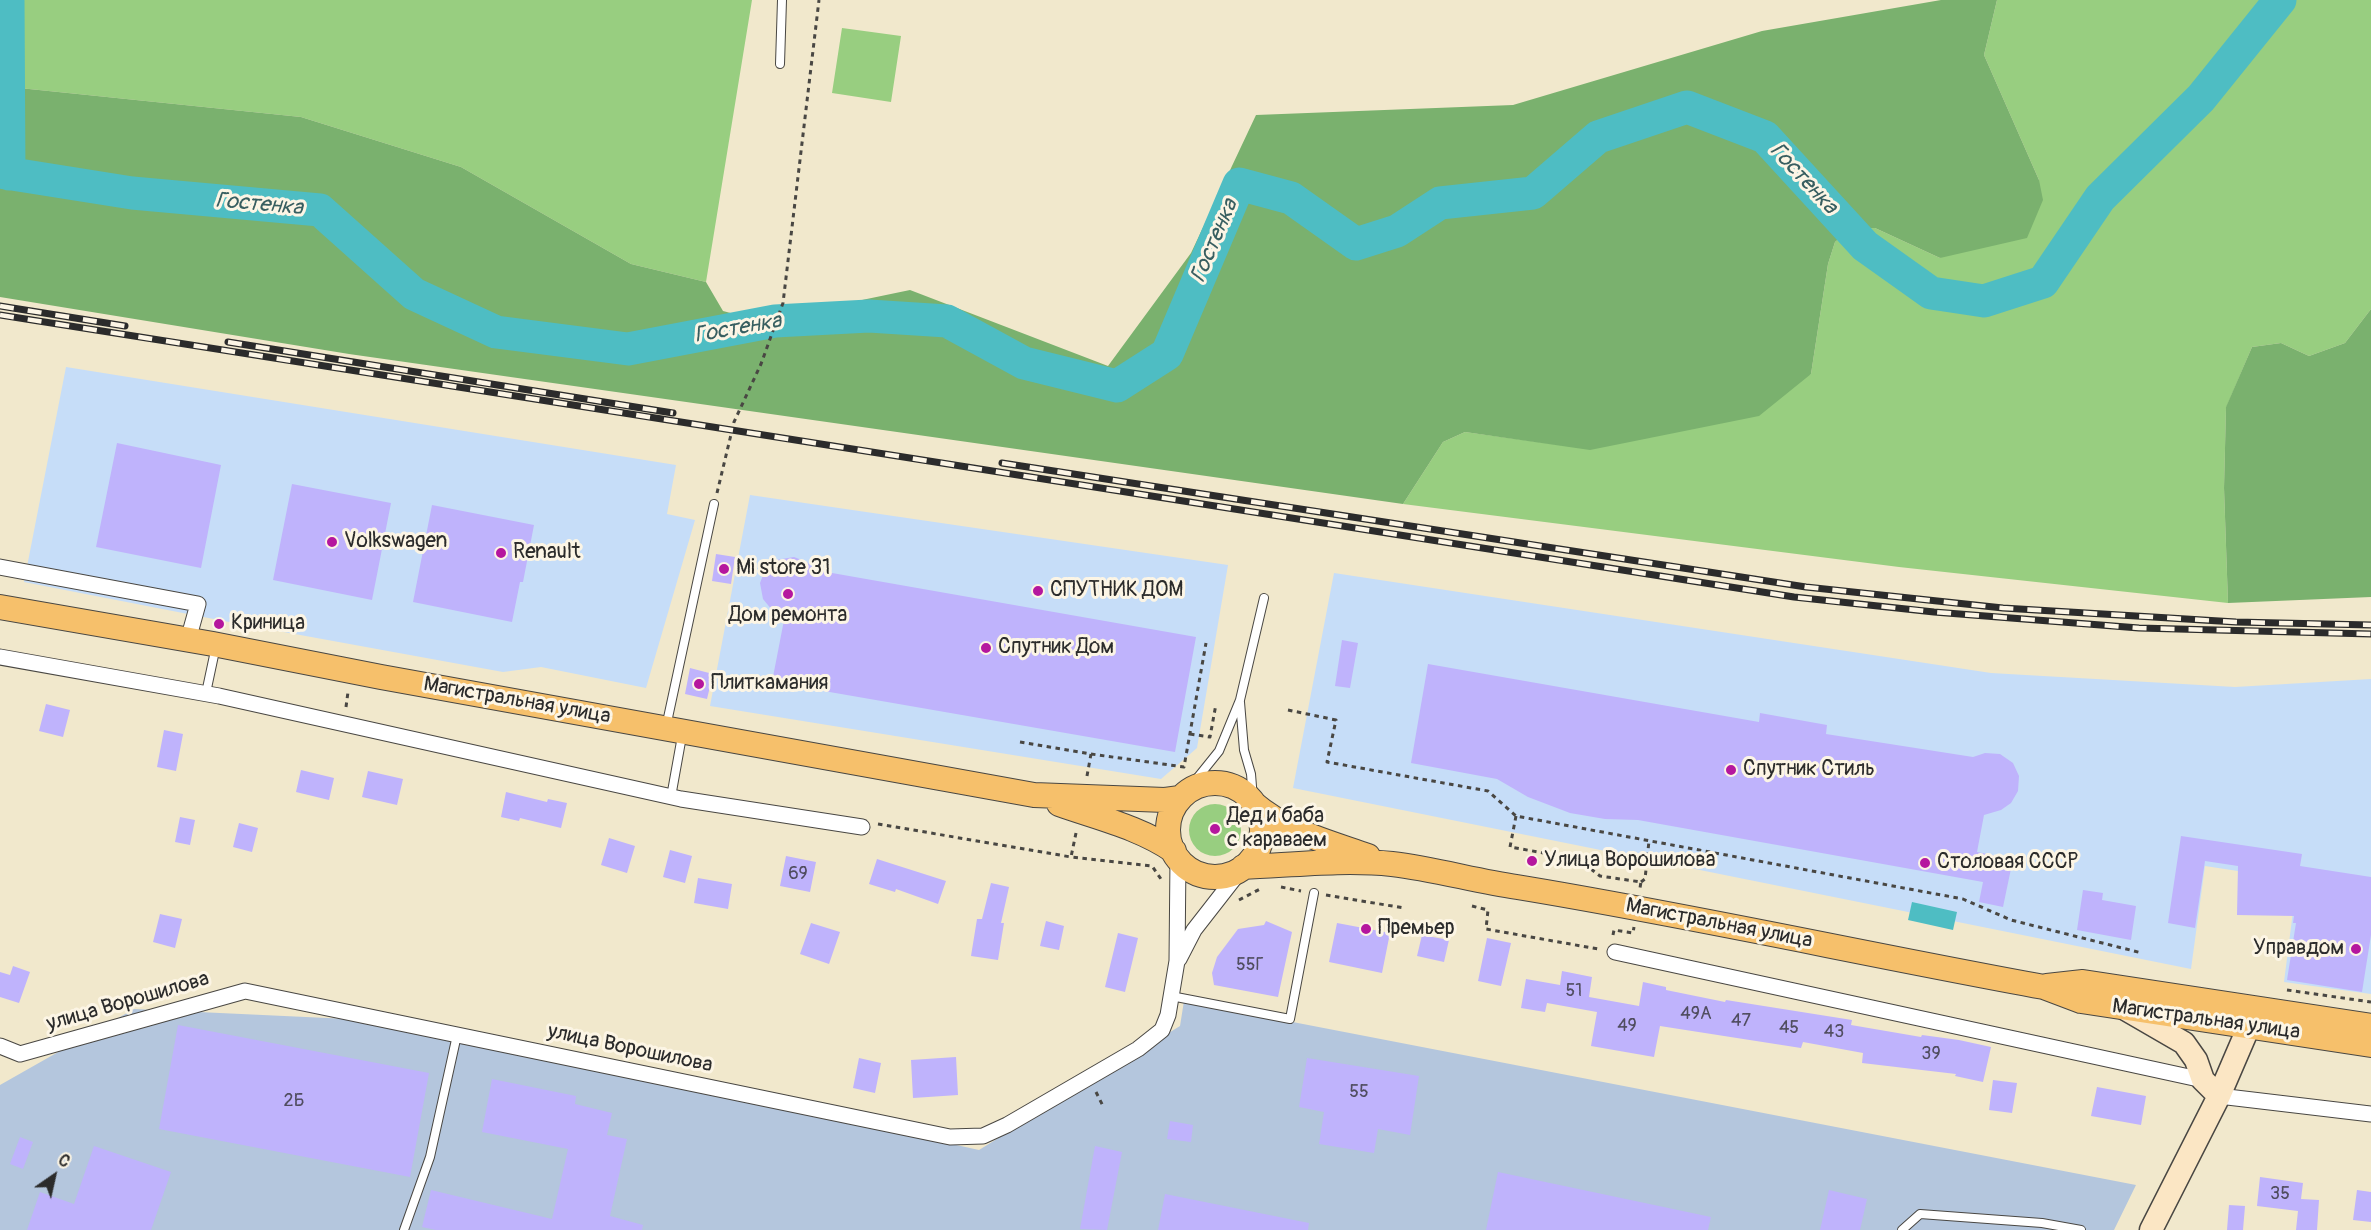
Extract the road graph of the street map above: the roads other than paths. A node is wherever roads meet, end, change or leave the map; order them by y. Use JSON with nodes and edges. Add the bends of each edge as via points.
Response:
{"nodes":[{"id":1,"x":782,"y":0,"type":"edge"},
{"id":2,"x":780,"y":64,"type":"dead end"},
{"id":3,"x":714,"y":504,"type":"road end"},
{"id":4,"x":0,"y":567,"type":"edge"},
{"id":5,"x":1264,"y":598,"type":"dead end"},
{"id":6,"x":0,"y":607,"type":"edge"},
{"id":7,"x":189,"y":640,"type":"junction"},
{"id":8,"x":217,"y":645,"type":"junction"},
{"id":9,"x":0,"y":657,"type":"edge"},
{"id":10,"x":206,"y":693,"type":"junction"},
{"id":11,"x":1240,"y":700,"type":"junction"},
{"id":12,"x":674,"y":730,"type":"junction"},
{"id":13,"x":1183,"y":795,"type":"junction"},
{"id":14,"x":671,"y":797,"type":"junction"},
{"id":15,"x":1253,"y":803,"type":"junction"},
{"id":16,"x":1082,"y":805,"type":"junction"},
{"id":17,"x":862,"y":827,"type":"road end"},
{"id":18,"x":1176,"y":855,"type":"junction"},
{"id":19,"x":1393,"y":864,"type":"junction"},
{"id":20,"x":1241,"y":869,"type":"junction"},
{"id":21,"x":1314,"y":893,"type":"road end"},
{"id":22,"x":1615,"y":952,"type":"road end"},
{"id":23,"x":1177,"y":962,"type":"junction"},
{"id":24,"x":2044,"y":987,"type":"junction"},
{"id":25,"x":1171,"y":996,"type":"junction"},
{"id":26,"x":2123,"y":1007,"type":"junction"},
{"id":27,"x":2253,"y":1017,"type":"junction"},
{"id":28,"x":2371,"y":1026,"type":"edge"},
{"id":29,"x":457,"y":1035,"type":"junction"},
{"id":30,"x":2371,"y":1045,"type":"edge"},
{"id":31,"x":0,"y":1046,"type":"edge"},
{"id":32,"x":2204,"y":1080,"type":"junction"},
{"id":33,"x":2219,"y":1096,"type":"junction"},
{"id":34,"x":2371,"y":1114,"type":"edge"},
{"id":35,"x":404,"y":1230,"type":"edge"},
{"id":36,"x":1902,"y":1230,"type":"edge"},
{"id":37,"x":2081,"y":1230,"type":"edge"},
{"id":38,"x":2151,"y":1230,"type":"edge"}],
"edges":[{"from":1,"to":2,"type":"lane"},
{"from":3,"to":12,"type":"lane"},
{"from":4,"to":7,"type":"street","via":[[198,604]]},
{"from":5,"to":11,"type":"lane"},
{"from":6,"to":7,"type":"main road","name":"Магистральная улица"},
{"from":7,"to":8,"type":"main road","name":"Магистральная улица"},
{"from":8,"to":10,"type":"lane"},
{"from":8,"to":12,"type":"main road","name":"Магистральная улица"},
{"from":9,"to":10,"type":"street"},
{"from":10,"to":14,"type":"street"},
{"from":11,"to":13,"type":"lane","via":[[1219,750]]},
{"from":11,"to":15,"type":"lane"},
{"from":12,"to":14,"type":"lane"},
{"from":12,"to":16,"type":"main road","name":"Магистральная улица"},
{"from":13,"to":15,"type":"main road","name":"Магистральная улица","via":[[1204,784],[1223,784],[1242,791]]},
{"from":13,"to":16,"type":"main road","name":"Магистральная улица","via":[[1165,800]]},
{"from":13,"to":18,"type":"main road","via":[[1169,824]]},
{"from":14,"to":17,"type":"street"},
{"from":15,"to":19,"type":"main road","name":"Магистральная улица","via":[[1305,833]]},
{"from":15,"to":20,"type":"main road","via":[[1262,834],[1256,853]]},
{"from":16,"to":18,"type":"main road","name":"Магистральная улица","via":[[1158,840]]},
{"from":18,"to":20,"type":"main road","name":"Магистральная улица","via":[[1195,872],[1207,876],[1230,875]]},
{"from":18,"to":23,"type":"street"},
{"from":19,"to":20,"type":"main road","name":"Магистральная улица","via":[[1344,862]]},
{"from":19,"to":24,"type":"main road","name":"Магистральная улица"},
{"from":20,"to":23,"type":"street","via":[[1194,930]]},
{"from":21,"to":25,"type":"lane","via":[[1290,1018]]},
{"from":22,"to":32,"type":"street"},
{"from":23,"to":25,"type":"street","name":"улица Ворошилова"},
{"from":24,"to":26,"type":"main road","name":"Магистральная улица","via":[[2081,1001]]},
{"from":24,"to":27,"type":"main road","name":"Магистральная улица","via":[[2083,982]]},
{"from":25,"to":29,"type":"street","name":"улица Ворошилова","via":[[1162,1030],[1148,1043],[1007,1125],[976,1137],[950,1137]]},
{"from":26,"to":27,"type":"main road","name":"Магистральная улица"},
{"from":26,"to":32,"type":"street","via":[[2184,1043]]},
{"from":27,"to":28,"type":"main road","name":"Магистральная улица"},
{"from":27,"to":30,"type":"main road","name":"Магистральная улица"},
{"from":27,"to":33,"type":"street"},
{"from":29,"to":31,"type":"street","name":"улица Ворошилова","via":[[245,991],[20,1054]]},
{"from":29,"to":35,"type":"lane","via":[[430,1157]]},
{"from":32,"to":33,"type":"street"},
{"from":33,"to":34,"type":"street"},
{"from":33,"to":38,"type":"street"},
{"from":36,"to":37,"type":"lane","via":[[1920,1214],[2042,1223]]}]}
